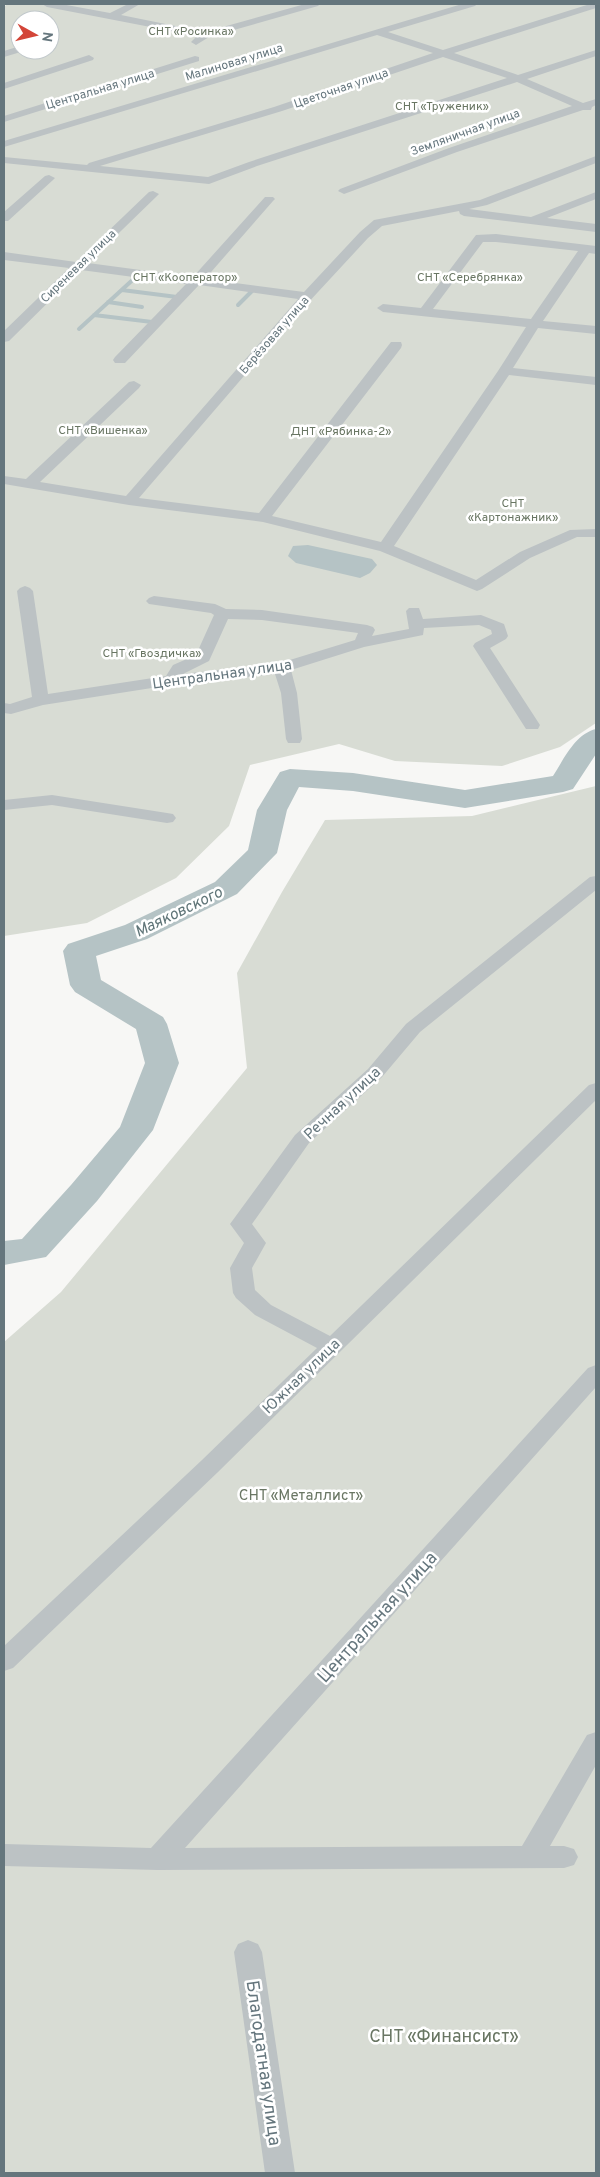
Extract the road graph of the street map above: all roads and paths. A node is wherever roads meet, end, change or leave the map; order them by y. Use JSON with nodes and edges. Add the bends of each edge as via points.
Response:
{"nodes":[{"id":1,"x":48,"y":4,"type":"edge"},
{"id":2,"x":135,"y":4,"type":"edge"},
{"id":3,"x":315,"y":4,"type":"edge"},
{"id":4,"x":472,"y":4,"type":"edge"},
{"id":5,"x":596,"y":5,"type":"edge"},
{"id":6,"x":258,"y":8,"type":"dead end"},
{"id":7,"x":110,"y":17,"type":"junction"},
{"id":8,"x":229,"y":28,"type":"junction"},
{"id":9,"x":377,"y":32,"type":"junction"},
{"id":10,"x":205,"y":35,"type":"junction"},
{"id":11,"x":444,"y":52,"type":"junction"},
{"id":12,"x":596,"y":52,"type":"edge"},
{"id":13,"x":89,"y":58,"type":"dead end"},
{"id":14,"x":516,"y":78,"type":"junction"},
{"id":15,"x":4,"y":86,"type":"edge"},
{"id":16,"x":596,"y":102,"type":"edge"},
{"id":17,"x":583,"y":107,"type":"junction"},
{"id":18,"x":596,"y":111,"type":"edge"},
{"id":19,"x":4,"y":118,"type":"edge"},
{"id":20,"x":4,"y":144,"type":"edge"},
{"id":21,"x":596,"y":159,"type":"edge"},
{"id":22,"x":4,"y":160,"type":"edge"},
{"id":23,"x":86,"y":168,"type":"junction"},
{"id":24,"x":49,"y":178,"type":"dead end"},
{"id":25,"x":344,"y":191,"type":"dead end"},
{"id":26,"x":153,"y":194,"type":"dead end"},
{"id":27,"x":596,"y":195,"type":"edge"},
{"id":28,"x":269,"y":199,"type":"dead end"},
{"id":29,"x":444,"y":210,"type":"junction"},
{"id":30,"x":4,"y":218,"type":"edge"},
{"id":31,"x":531,"y":220,"type":"junction"},
{"id":32,"x":596,"y":228,"type":"edge"},
{"id":33,"x":591,"y":250,"type":"edge"},
{"id":34,"x":4,"y":256,"type":"edge"},
{"id":35,"x":78,"y":266,"type":"junction"},
{"id":36,"x":196,"y":281,"type":"junction"},
{"id":37,"x":307,"y":296,"type":"junction"},
{"id":38,"x":382,"y":308,"type":"dead end"},
{"id":39,"x":425,"y":311,"type":"junction"},
{"id":40,"x":536,"y":324,"type":"junction"},
{"id":41,"x":596,"y":330,"type":"edge"},
{"id":42,"x":4,"y":338,"type":"edge"},
{"id":43,"x":396,"y":345,"type":"dead end"},
{"id":44,"x":120,"y":360,"type":"dead end"},
{"id":45,"x":505,"y":371,"type":"junction"},
{"id":46,"x":596,"y":381,"type":"edge"},
{"id":47,"x":134,"y":385,"type":"dead end"},
{"id":48,"x":4,"y":480,"type":"edge"},
{"id":49,"x":29,"y":484,"type":"junction"},
{"id":50,"x":129,"y":501,"type":"junction"},
{"id":51,"x":263,"y":518,"type":"junction"},
{"id":52,"x":596,"y":533,"type":"edge"},
{"id":53,"x":385,"y":548,"type":"junction"},
{"id":54,"x":25,"y":591,"type":"dead end"},
{"id":55,"x":154,"y":602,"type":"dead end"},
{"id":56,"x":222,"y":614,"type":"junction"},
{"id":57,"x":360,"y":643,"type":"junction"},
{"id":58,"x":282,"y":668,"type":"junction"},
{"id":59,"x":171,"y":680,"type":"junction"},
{"id":60,"x":42,"y":700,"type":"junction"},
{"id":61,"x":6,"y":712,"type":"edge"},
{"id":62,"x":532,"y":725,"type":"dead end"},
{"id":63,"x":294,"y":739,"type":"dead end"},
{"id":64,"x":4,"y":805,"type":"edge"},
{"id":65,"x":167,"y":818,"type":"dead end"},
{"id":66,"x":596,"y":881,"type":"edge"},
{"id":67,"x":596,"y":1089,"type":"edge"},
{"id":68,"x":332,"y":1346,"type":"junction"},
{"id":69,"x":596,"y":1373,"type":"edge"},
{"id":70,"x":4,"y":1660,"type":"edge"},
{"id":71,"x":596,"y":1742,"type":"edge"},
{"id":72,"x":4,"y":1855,"type":"edge"},
{"id":73,"x":530,"y":1857,"type":"junction"},
{"id":74,"x":564,"y":1857,"type":"dead end"},
{"id":75,"x":158,"y":1859,"type":"junction"},
{"id":76,"x":248,"y":1952,"type":"dead end"},
{"id":77,"x":280,"y":2173,"type":"edge"}],
"edges":[{"from":1,"to":7,"type":"street"},
{"from":2,"to":7,"type":"street"},
{"from":3,"to":8,"type":"street"},
{"from":4,"to":9,"type":"street","name":"Малиновая улица"},
{"from":5,"to":11,"type":"street","name":"Цветочная улица"},
{"from":6,"to":8,"type":"street"},
{"from":7,"to":10,"type":"street"},
{"from":8,"to":10,"type":"street"},
{"from":9,"to":11,"type":"street","via":[[415,46]]},
{"from":9,"to":20,"type":"street","name":"Малиновая улица"},
{"from":10,"to":19,"type":"street","name":"Центральная улица","via":[[186,50],[195,59]]},
{"from":11,"to":14,"type":"street"},
{"from":11,"to":23,"type":"street","name":"Цветочная улица","via":[[278,109]]},
{"from":12,"to":14,"type":"street"},
{"from":13,"to":15,"type":"street"},
{"from":14,"to":17,"type":"street"},
{"from":14,"to":23,"type":"street","via":[[209,181]]},
{"from":16,"to":17,"type":"street","name":"Земляничная улица"},
{"from":17,"to":18,"type":"street"},
{"from":17,"to":25,"type":"street","name":"Земляничная улица","via":[[453,150]]},
{"from":21,"to":29,"type":"street","name":"Берёзовая улица","via":[[483,203]]},
{"from":22,"to":23,"type":"street"},
{"from":24,"to":30,"type":"street"},
{"from":26,"to":35,"type":"street","name":"Сиреневая улица"},
{"from":27,"to":31,"type":"street"},
{"from":28,"to":36,"type":"street"},
{"from":29,"to":31,"type":"street"},
{"from":29,"to":37,"type":"street","name":"Берёзовая улица","via":[[378,223]]},
{"from":31,"to":32,"type":"street"},
{"from":33,"to":39,"type":"street","via":[[480,238]]},
{"from":33,"to":40,"type":"street"},
{"from":34,"to":35,"type":"street"},
{"from":35,"to":36,"type":"street"},
{"from":35,"to":42,"type":"street","name":"Сиреневая улица"},
{"from":36,"to":37,"type":"street"},
{"from":36,"to":44,"type":"street"},
{"from":37,"to":50,"type":"street","name":"Берёзовая улица"},
{"from":38,"to":39,"type":"street"},
{"from":39,"to":40,"type":"street"},
{"from":40,"to":41,"type":"street"},
{"from":40,"to":45,"type":"street"},
{"from":43,"to":51,"type":"street"},
{"from":45,"to":46,"type":"street"},
{"from":45,"to":53,"type":"street"},
{"from":47,"to":49,"type":"street"},
{"from":48,"to":49,"type":"street"},
{"from":49,"to":50,"type":"street"},
{"from":50,"to":51,"type":"street"},
{"from":51,"to":53,"type":"street"},
{"from":52,"to":53,"type":"street","via":[[575,533],[525,555],[477,586]]},
{"from":54,"to":60,"type":"street"},
{"from":55,"to":56,"type":"street","via":[[215,609]]},
{"from":56,"to":57,"type":"street","via":[[367,630]]},
{"from":56,"to":59,"type":"street","via":[[202,658],[179,668]]},
{"from":57,"to":58,"type":"street","name":"Центральная улица"},
{"from":57,"to":62,"type":"street","name":"Центральная улица","via":[[417,632],[415,617],[481,620],[498,627],[500,636],[481,646]]},
{"from":58,"to":59,"type":"street","name":"Центральная улица"},
{"from":58,"to":63,"type":"street","via":[[289,693]]},
{"from":59,"to":60,"type":"street","name":"Центральная улица"},
{"from":60,"to":61,"type":"street","name":"Центральная улица"},
{"from":64,"to":65,"type":"street","via":[[52,800]]},
{"from":66,"to":68,"type":"street","name":"Речная улица","via":[[413,1028],[375,1073],[302,1139],[241,1224],[254,1243],[241,1268],[244,1293],[263,1310]]},
{"from":67,"to":68,"type":"street","name":"Южная улица"},
{"from":68,"to":70,"type":"street","name":"Южная улица"},
{"from":69,"to":75,"type":"street","name":"Центральная улица"},
{"from":71,"to":73,"type":"street"},
{"from":72,"to":75,"type":"street"},
{"from":73,"to":74,"type":"street"},
{"from":73,"to":75,"type":"street"},
{"from":76,"to":77,"type":"street","name":"Благодатная улица"}]}
